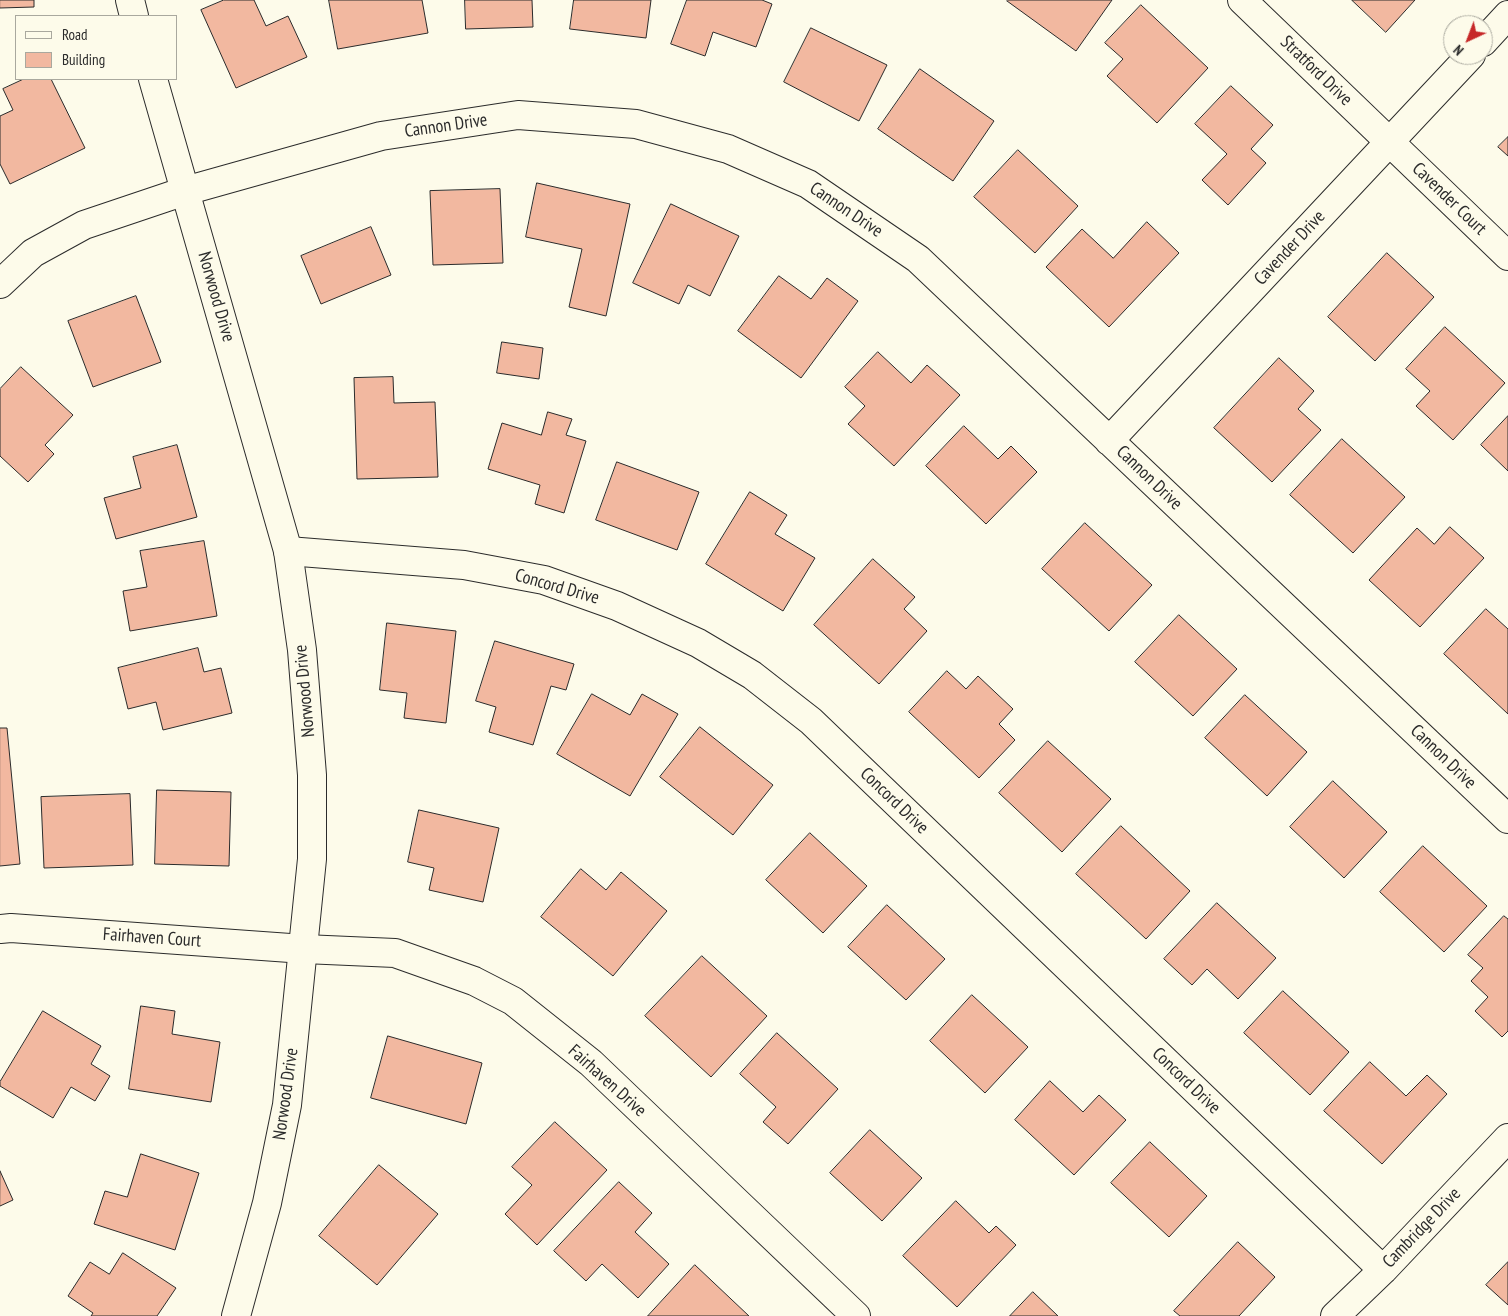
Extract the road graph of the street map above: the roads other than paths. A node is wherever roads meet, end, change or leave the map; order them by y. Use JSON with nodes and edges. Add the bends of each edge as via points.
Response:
{"nodes":[{"id":1,"x":130,"y":0,"type":"edge"},
{"id":2,"x":1242,"y":0,"type":"edge"},
{"id":3,"x":134,"y":15,"type":"edge"},
{"id":4,"x":1508,"y":15,"type":"edge"},
{"id":5,"x":1493,"y":31,"type":"edge"},
{"id":6,"x":1462,"y":65,"type":"edge"},
{"id":7,"x":153,"y":80,"type":"edge"},
{"id":8,"x":1390,"y":142,"type":"junction"},
{"id":9,"x":185,"y":191,"type":"junction"},
{"id":10,"x":1508,"y":256,"type":"edge"},
{"id":11,"x":0,"y":284,"type":"edge"},
{"id":12,"x":1109,"y":441,"type":"junction"},
{"id":13,"x":288,"y":551,"type":"junction"},
{"id":14,"x":1508,"y":819,"type":"edge"},
{"id":15,"x":0,"y":929,"type":"edge"},
{"id":16,"x":304,"y":949,"type":"junction"},
{"id":17,"x":1508,"y":1138,"type":"edge"},
{"id":18,"x":1383,"y":1270,"type":"junction"},
{"id":19,"x":236,"y":1316,"type":"edge"},
{"id":20,"x":856,"y":1316,"type":"edge"},
{"id":21,"x":1335,"y":1316,"type":"edge"}],
"edges":[{"from":1,"to":3,"type":"street"},
{"from":2,"to":8,"type":"street","name":"Stratford Drive"},
{"from":4,"to":5,"type":"street"},
{"from":6,"to":8,"type":"street","name":"Cavender Drive"},
{"from":7,"to":9,"type":"street","name":"Norwood Drive"},
{"from":8,"to":10,"type":"street","name":"Cavender Court"},
{"from":8,"to":12,"type":"street","name":"Cavender Drive"},
{"from":9,"to":11,"type":"street","name":"Cannon Drive","via":[[84,225],[33,253]]},
{"from":9,"to":12,"type":"street","name":"Cannon Drive","via":[[380,136],[518,115],[636,124],[663,131],[728,149],[808,184],[918,259]]},
{"from":9,"to":13,"type":"street","name":"Norwood Drive"},
{"from":12,"to":14,"type":"street","name":"Cannon Drive"},
{"from":13,"to":16,"type":"street","name":"Norwood Drive","via":[[302,650],[312,775],[312,859]]},
{"from":13,"to":18,"type":"street","name":"Concord Drive","via":[[464,565],[544,580],[617,606],[698,644],[752,675],[811,721]]},
{"from":15,"to":16,"type":"street","name":"Fairhaven Court"},
{"from":16,"to":19,"type":"street","name":"Norwood Drive","via":[[286,1105],[267,1203]]},
{"from":16,"to":20,"type":"street","name":"Fairhaven Drive","via":[[396,953],[474,981],[513,1001],[591,1063]]},
{"from":17,"to":18,"type":"street","name":"Cambridge Drive"},
{"from":18,"to":21,"type":"street","name":"Cambridge Drive"}]}
